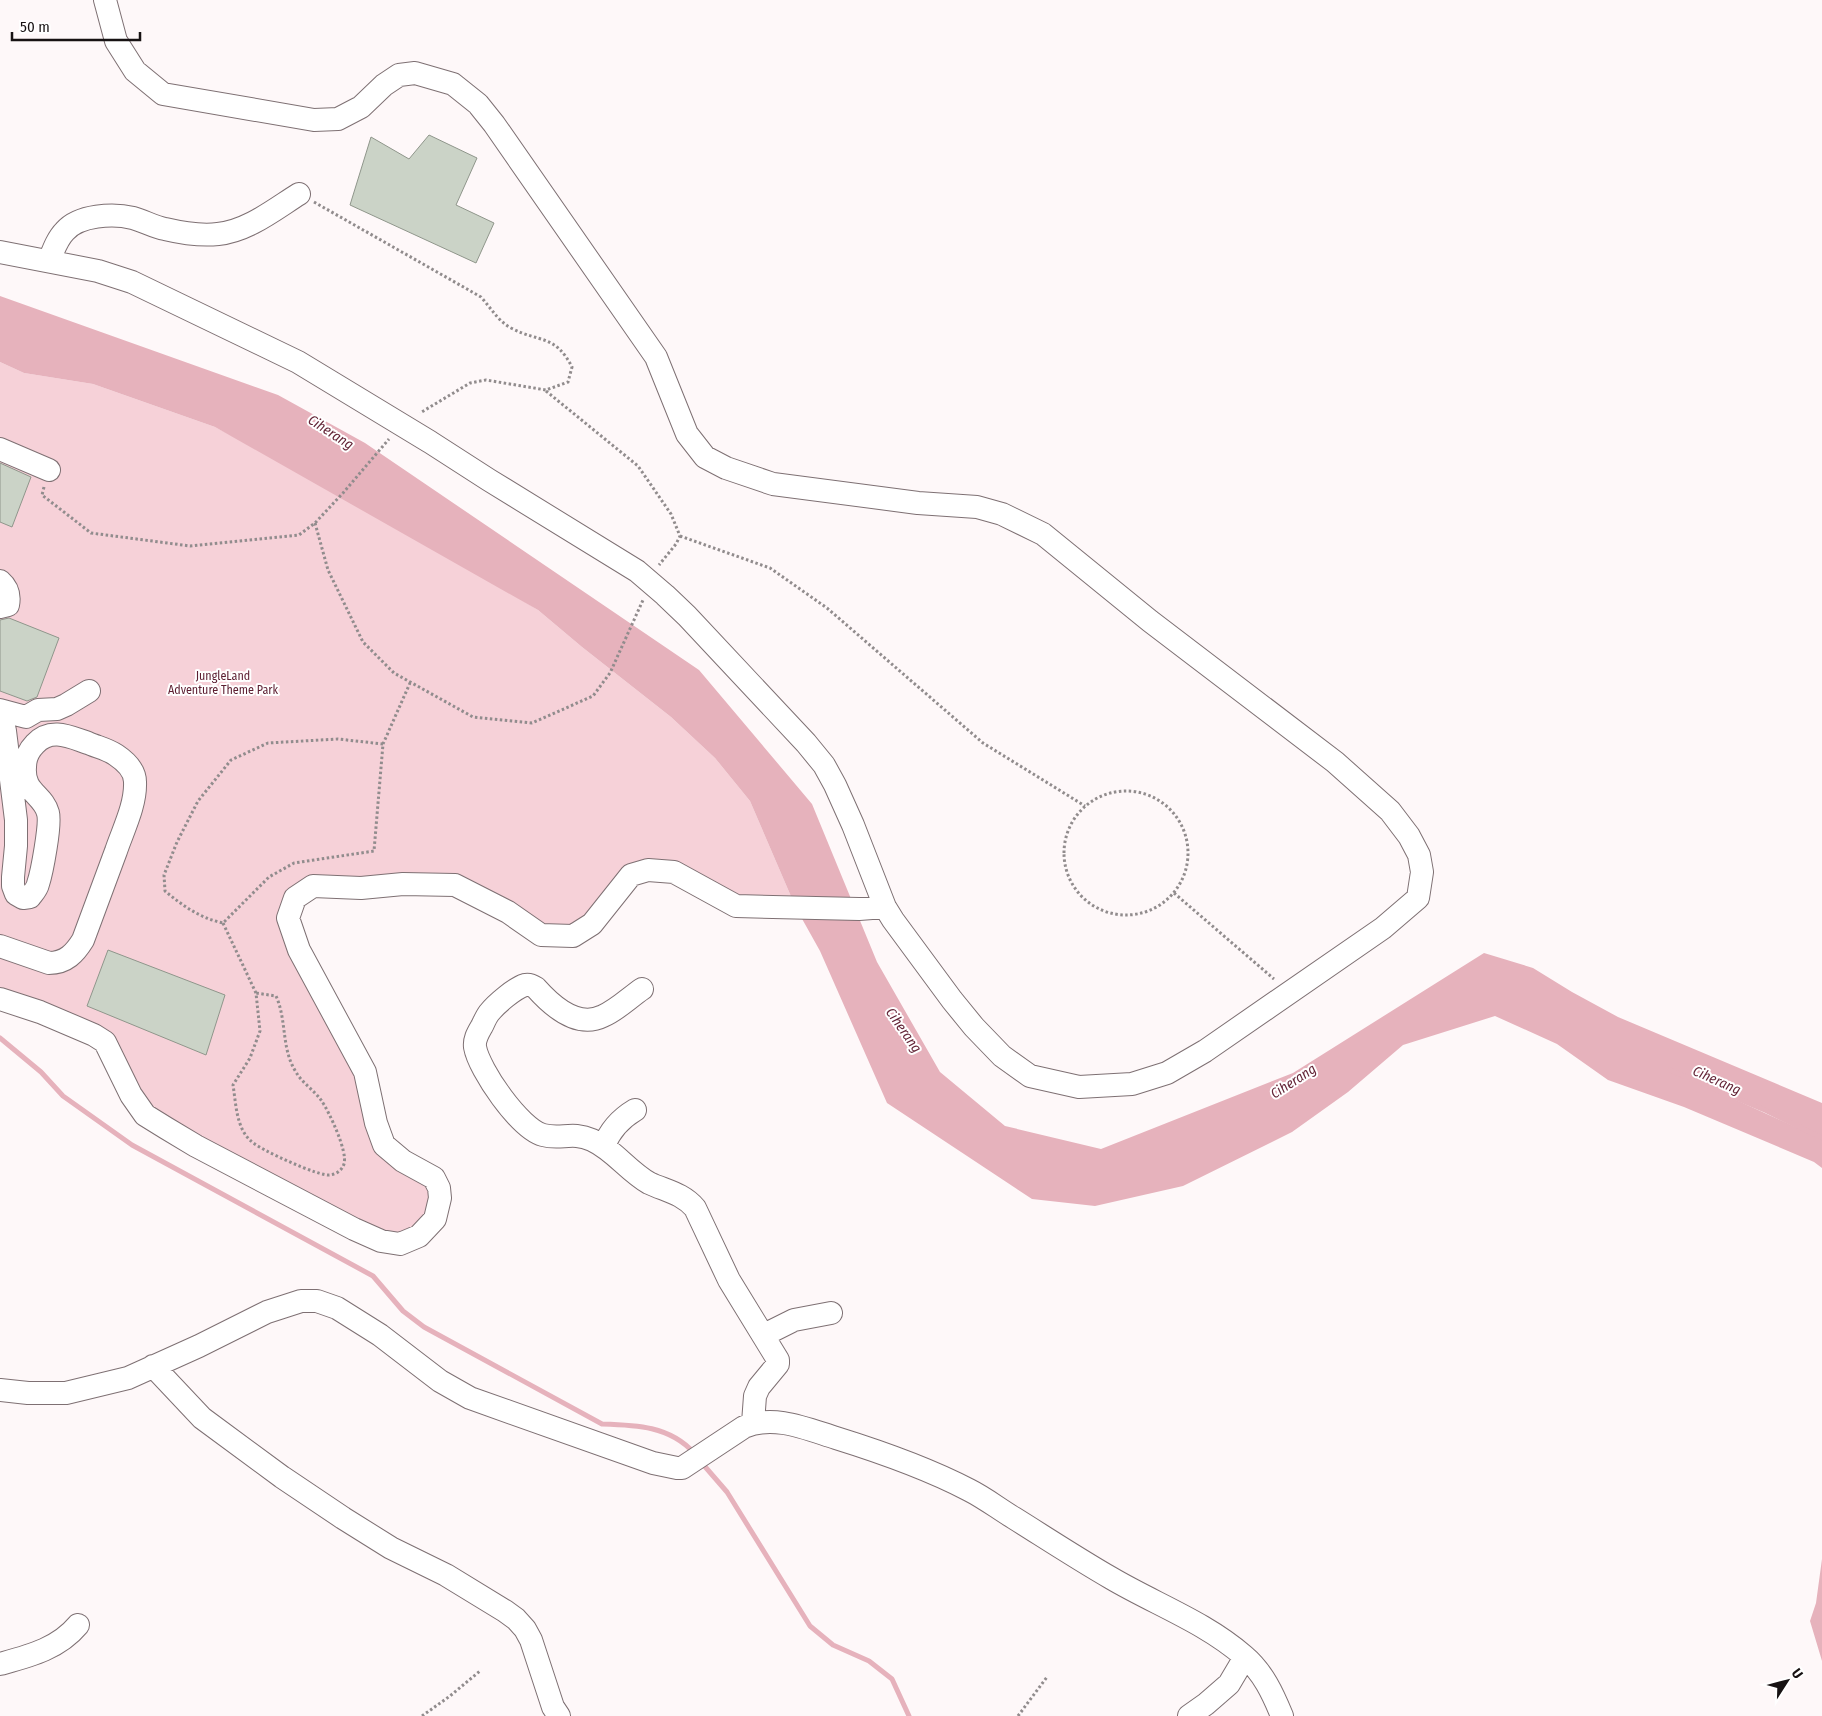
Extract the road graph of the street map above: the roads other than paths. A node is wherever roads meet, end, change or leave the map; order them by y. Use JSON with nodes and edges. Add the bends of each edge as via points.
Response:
{"nodes":[{"id":1,"x":105,"y":0,"type":"edge"},
{"id":2,"x":299,"y":194,"type":"road end"},
{"id":3,"x":0,"y":252,"type":"edge"},
{"id":4,"x":49,"y":261,"type":"junction"},
{"id":5,"x":0,"y":449,"type":"edge"},
{"id":6,"x":49,"y":470,"type":"road end"},
{"id":7,"x":0,"y":581,"type":"edge"},
{"id":8,"x":0,"y":608,"type":"edge"},
{"id":9,"x":89,"y":691,"type":"dead end"},
{"id":10,"x":0,"y":710,"type":"edge"},
{"id":11,"x":0,"y":720,"type":"edge"},
{"id":12,"x":885,"y":907,"type":"junction"},
{"id":13,"x":0,"y":946,"type":"edge"},
{"id":14,"x":642,"y":990,"type":"dead end"},
{"id":15,"x":0,"y":1000,"type":"edge"},
{"id":16,"x":635,"y":1110,"type":"dead end"},
{"id":17,"x":604,"y":1146,"type":"junction"},
{"id":18,"x":830,"y":1313,"type":"dead end"},
{"id":19,"x":764,"y":1336,"type":"junction"},
{"id":20,"x":153,"y":1366,"type":"junction"},
{"id":21,"x":0,"y":1390,"type":"edge"},
{"id":22,"x":753,"y":1423,"type":"junction"},
{"id":23,"x":78,"y":1625,"type":"dead end"},
{"id":24,"x":1245,"y":1657,"type":"junction"},
{"id":25,"x":0,"y":1664,"type":"edge"},
{"id":26,"x":559,"y":1716,"type":"edge"},
{"id":27,"x":1189,"y":1716,"type":"edge"},
{"id":28,"x":1282,"y":1716,"type":"edge"}],
"edges":[{"from":1,"to":12,"type":"street","via":[[116,41],[135,71],[163,94],[314,120],[338,119],[361,107],[399,75],[415,73],[453,84],[478,104],[494,124],[656,357],[687,434],[705,456],[726,468],[773,484],[977,507],[1022,522],[1043,534],[1150,621],[1335,762],[1390,811],[1420,855],[1422,872],[1418,898],[1384,928],[1205,1051],[1166,1073],[1132,1084],[1079,1087],[1030,1076],[1002,1056],[952,1000]]},
{"from":2,"to":4,"type":"street","via":[[240,229],[220,234],[200,235],[165,229],[130,218],[105,216],[81,219],[65,230]]},
{"from":3,"to":4,"type":"street"},
{"from":4,"to":12,"type":"street","via":[[132,282],[298,362],[637,571],[649,591],[665,595],[824,765],[853,825]]},
{"from":5,"to":6,"type":"street"},
{"from":7,"to":8,"type":"street","via":[[9,592],[8,605]]},
{"from":9,"to":10,"type":"street","via":[[58,709],[38,710],[26,717]]},
{"from":11,"to":13,"type":"street","via":[[5,731],[16,820],[13,886],[16,894],[23,898],[30,896],[38,886],[49,821],[45,806],[26,781],[25,767],[31,748],[43,737],[58,734],[116,755],[133,772],[135,781],[126,821],[77,949],[64,960],[49,963]]},
{"from":12,"to":15,"type":"street","via":[[736,906],[674,872],[648,870],[631,875],[592,924],[573,936],[541,935],[508,912],[455,885],[313,886],[295,898],[288,918],[299,950],[365,1072],[384,1145],[403,1161],[434,1178],[439,1188],[435,1219],[419,1236],[400,1244],[381,1241],[354,1229],[166,1128],[145,1115],[131,1095],[105,1042],[94,1034],[40,1012]]},
{"from":14,"to":17,"type":"street","via":[[601,1018],[585,1020],[568,1016],[536,988],[526,985],[506,996],[489,1012],[475,1038],[475,1047],[486,1073],[514,1113],[529,1127],[542,1135],[577,1134]]},
{"from":16,"to":17,"type":"street","via":[[616,1124]]},
{"from":17,"to":19,"type":"street","via":[[624,1165],[649,1182],[678,1194],[695,1208],[729,1280]]},
{"from":18,"to":19,"type":"street","via":[[794,1320]]},
{"from":19,"to":22,"type":"street","via":[[779,1362],[755,1396]]},
{"from":20,"to":21,"type":"street","via":[[128,1378],[66,1393]]},
{"from":20,"to":22,"type":"street","via":[[267,1312],[301,1301],[317,1301],[344,1312],[440,1381],[470,1398],[653,1463],[677,1468],[688,1465]]},
{"from":20,"to":26,"type":"street","via":[[202,1418],[282,1477],[375,1538],[446,1575],[516,1619],[531,1640],[553,1707]]},
{"from":22,"to":24,"type":"street","via":[[773,1422],[806,1428],[886,1454],[962,1487],[1112,1579],[1201,1625]]},
{"from":23,"to":25,"type":"street","via":[[57,1644]]},
{"from":24,"to":27,"type":"street","via":[[1230,1684]]},
{"from":24,"to":28,"type":"street","via":[[1262,1674]]}]}
